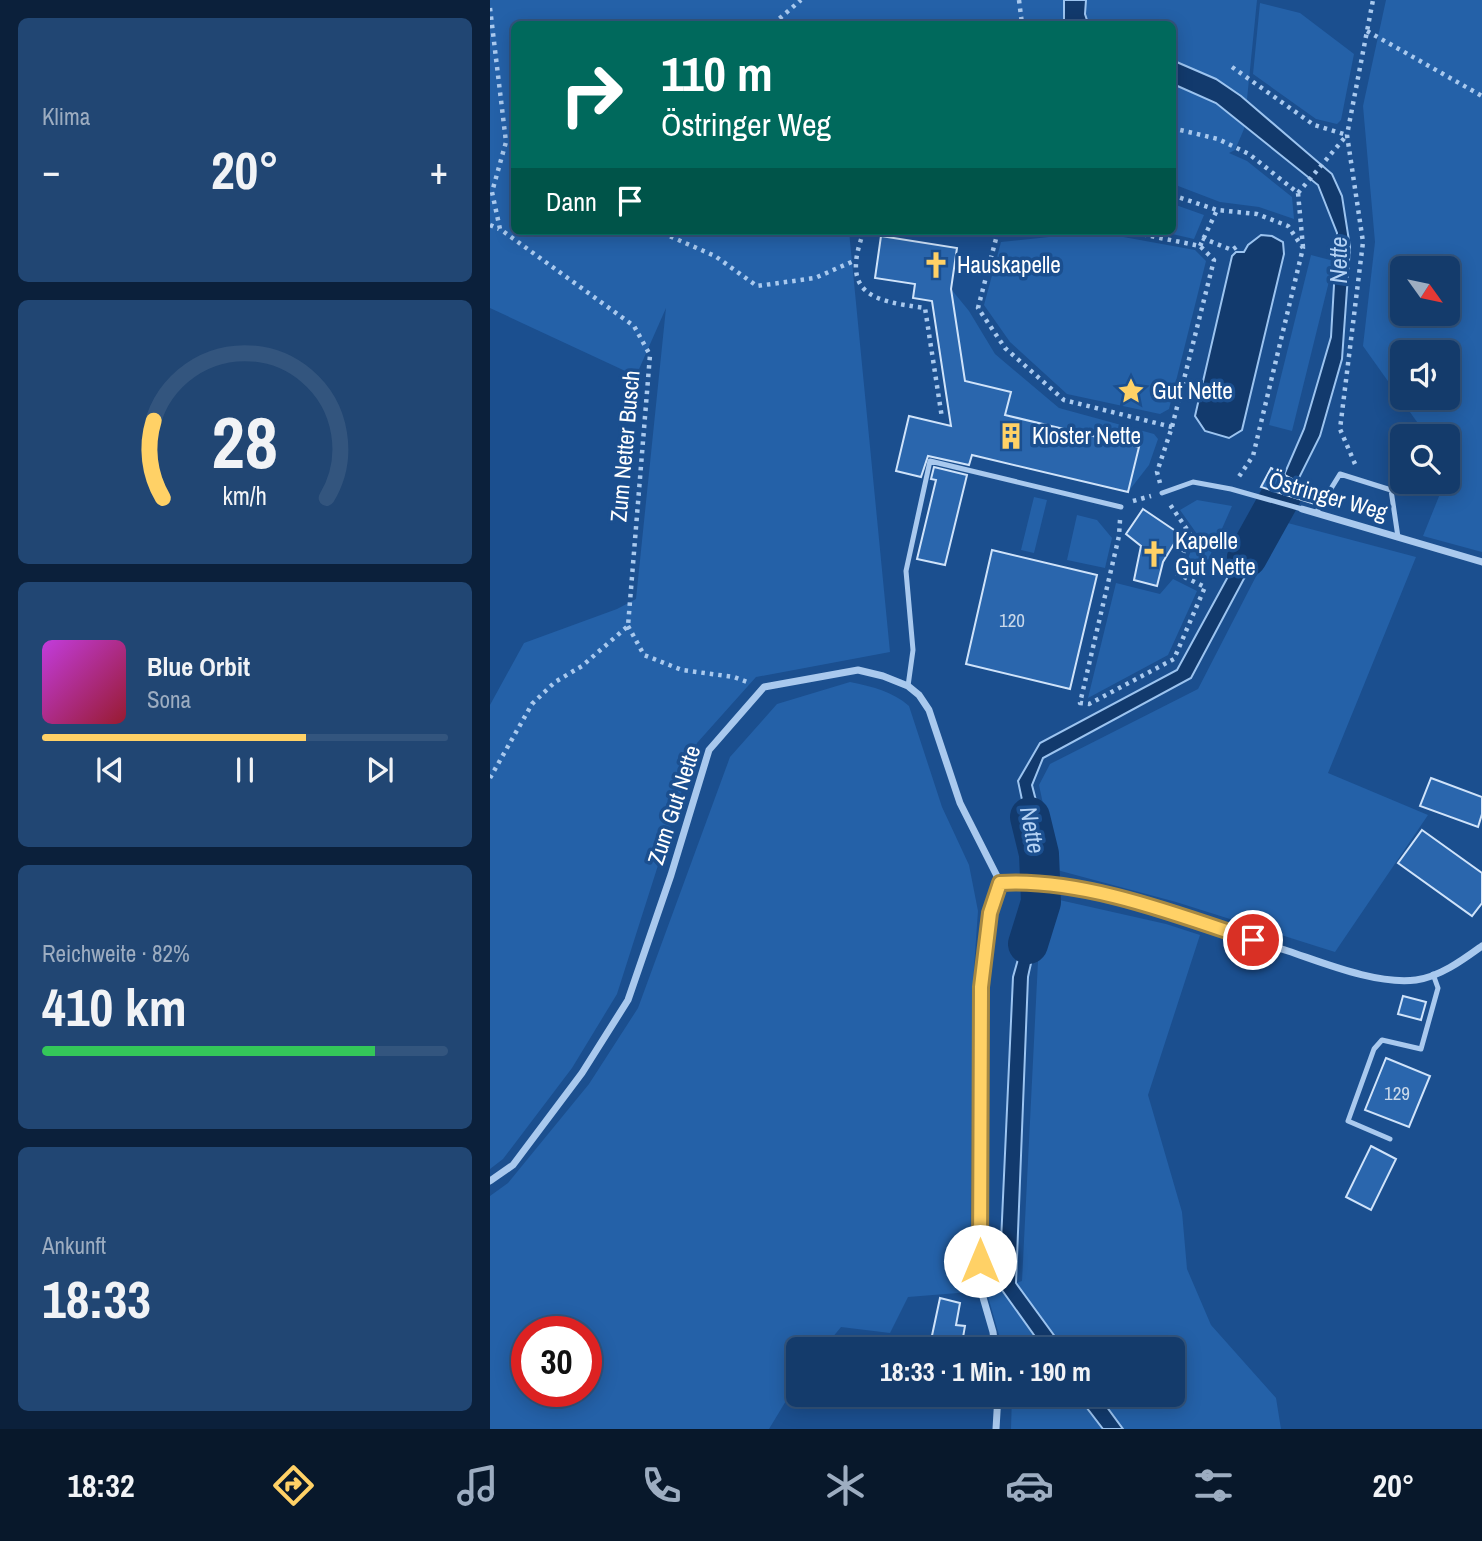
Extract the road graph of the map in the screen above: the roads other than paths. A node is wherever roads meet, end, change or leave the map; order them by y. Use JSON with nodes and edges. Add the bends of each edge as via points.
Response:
{"nodes":[{"id":1,"x":1162,"y":493,"type":"road end"},
{"id":2,"x":1121,"y":507,"type":"road end"},
{"id":3,"x":1302,"y":509,"type":"joint"},
{"id":4,"x":1315,"y":513,"type":"junction"},
{"id":5,"x":1398,"y":537,"type":"junction"},
{"id":6,"x":1482,"y":562,"type":"edge"},
{"id":7,"x":908,"y":686,"type":"junction"},
{"id":8,"x":1000,"y":883,"type":"junction"},
{"id":9,"x":1482,"y":946,"type":"edge"},
{"id":10,"x":1433,"y":974,"type":"junction"},
{"id":11,"x":1390,"y":1139,"type":"dead end"},
{"id":12,"x":490,"y":1181,"type":"edge"},
{"id":13,"x":994,"y":1337,"type":"edge"},
{"id":14,"x":997,"y":1407,"type":"edge"},
{"id":15,"x":996,"y":1429,"type":"edge"}],
"edges":[{"from":1,"to":3,"type":"lane","name":"Östringer Weg","via":[[1193,482]]},
{"from":2,"to":7,"type":"lane","via":[[930,461],[906,571],[913,650]]},
{"from":3,"to":4,"type":"street","name":"Östringer Weg"},
{"from":4,"to":5,"type":"street","name":"Östringer Weg"},
{"from":4,"to":5,"type":"lane","via":[[1339,474],[1391,490]]},
{"from":5,"to":6,"type":"street","name":"Östringer Weg"},
{"from":7,"to":8,"type":"street","via":[[929,710],[960,803]]},
{"from":7,"to":12,"type":"street","name":"Zum Gut Nette","via":[[858,670],[764,687],[709,750],[628,1000],[582,1073],[513,1165]]},
{"from":8,"to":10,"type":"street","via":[[1076,888],[1170,912],[1350,972],[1399,980]]},
{"from":8,"to":13,"type":"street","via":[[990,913],[981,1001],[980,1287]]},
{"from":9,"to":10,"type":"street"},
{"from":10,"to":11,"type":"lane","via":[[1438,988],[1421,1049],[1382,1040],[1374,1049],[1348,1121]]},
{"from":14,"to":15,"type":"street"}]}
